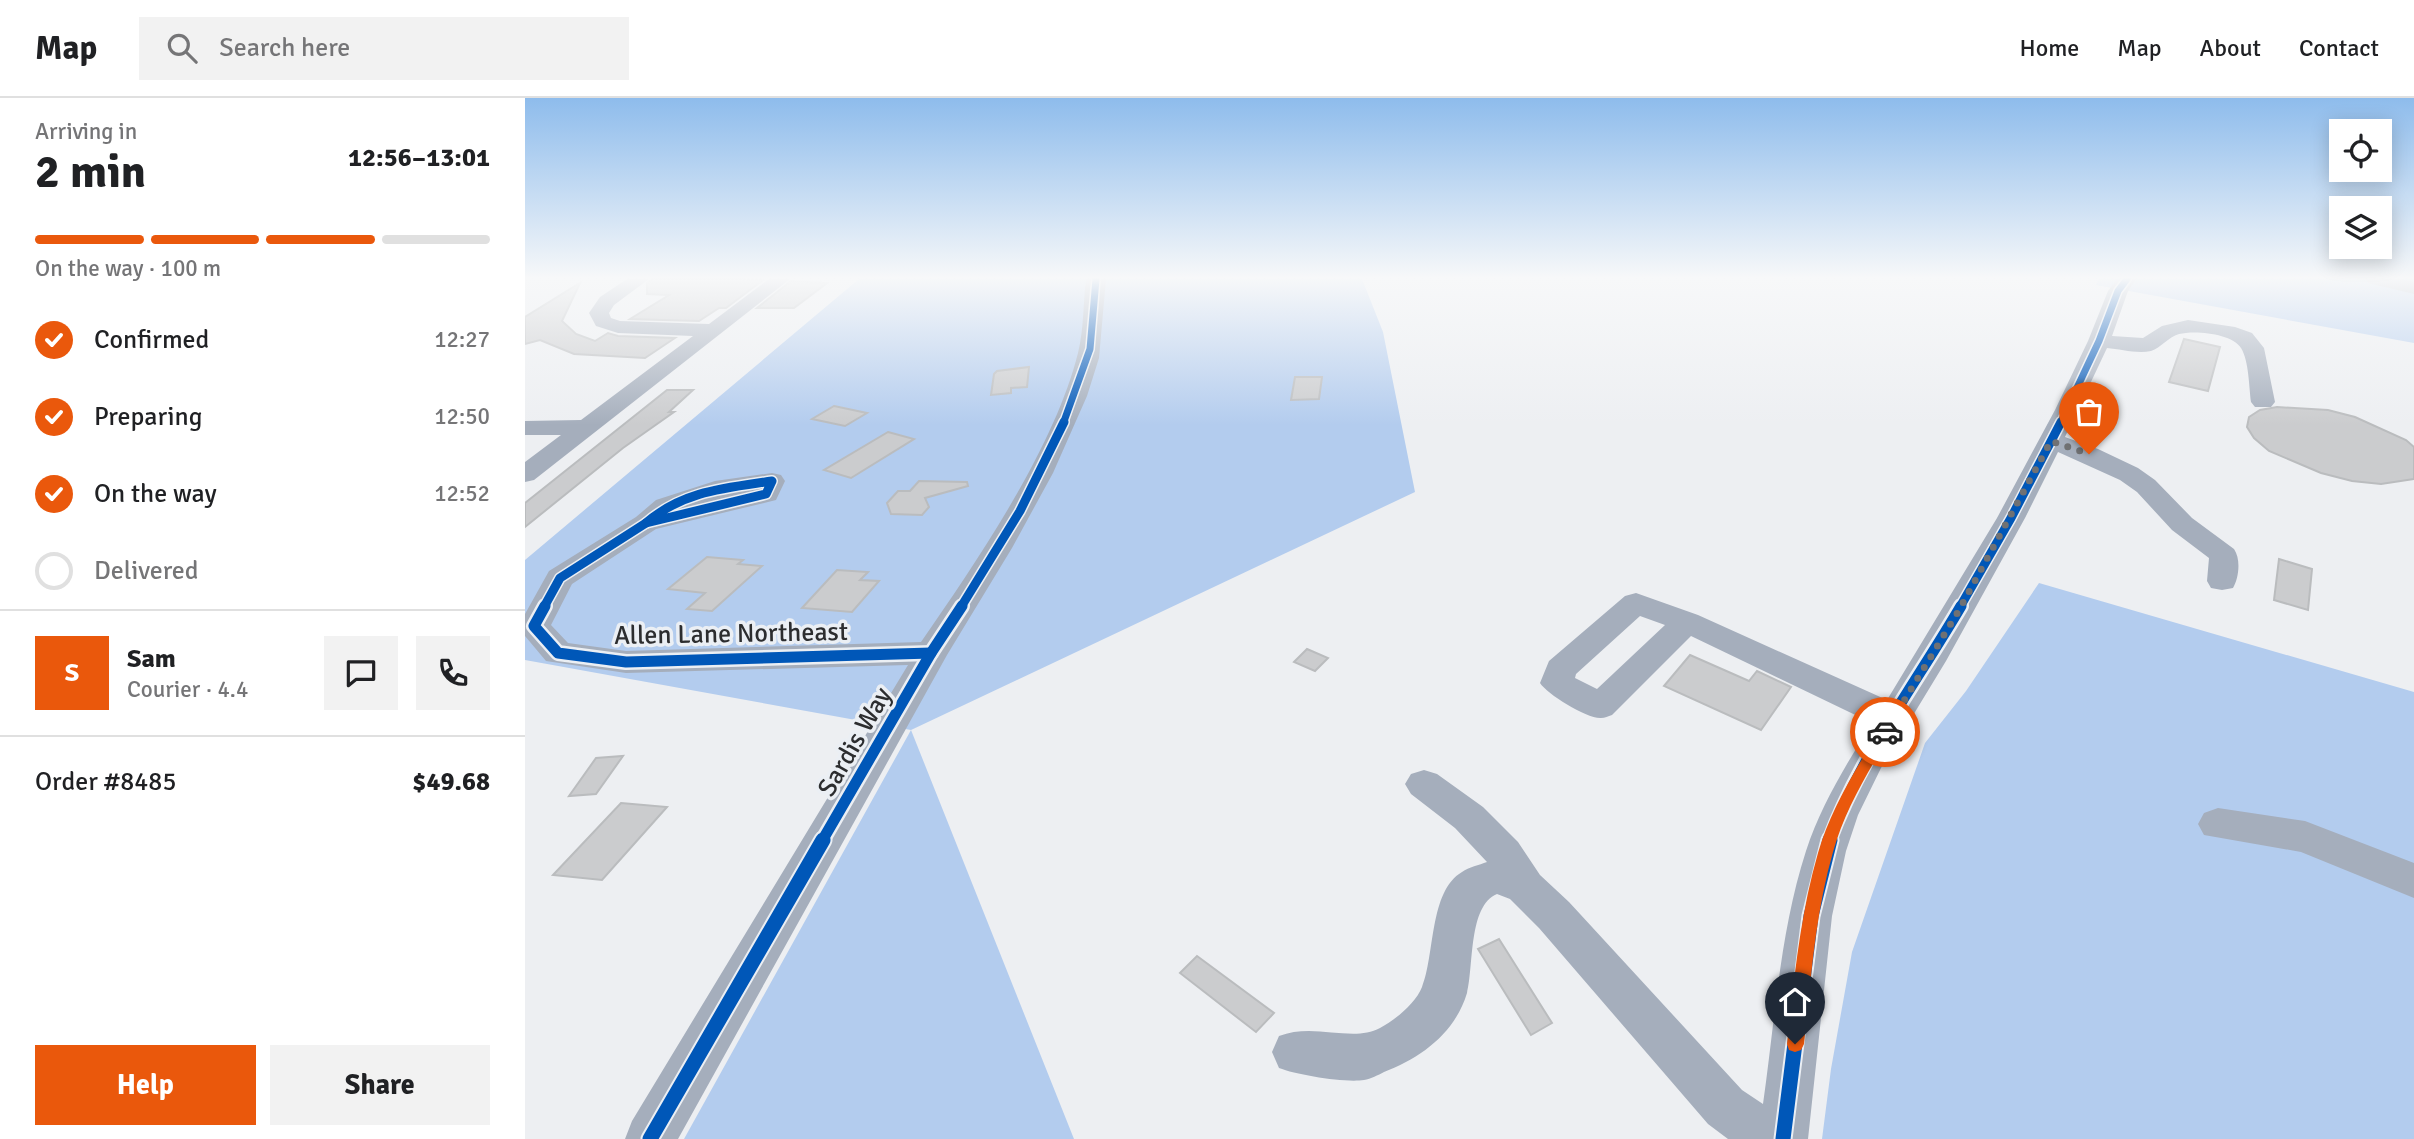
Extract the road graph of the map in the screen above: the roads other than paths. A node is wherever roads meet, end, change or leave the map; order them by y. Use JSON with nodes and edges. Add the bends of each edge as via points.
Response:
{"nodes":[{"id":1,"x":637,"y":328,"type":"edge"},
{"id":2,"x":718,"y":328,"type":"edge"},
{"id":3,"x":1091,"y":328,"type":"edge"},
{"id":4,"x":2104,"y":328,"type":"edge"},
{"id":5,"x":2180,"y":328,"type":"edge"},
{"id":6,"x":2201,"y":328,"type":"edge"},
{"id":7,"x":715,"y":330,"type":"junction"},
{"id":8,"x":2099,"y":341,"type":"junction"},
{"id":9,"x":2263,"y":402,"type":"dead end"},
{"id":10,"x":586,"y":427,"type":"junction"},
{"id":11,"x":525,"y":428,"type":"edge"},
{"id":12,"x":2051,"y":441,"type":"junction"},
{"id":13,"x":525,"y":474,"type":"edge"},
{"id":14,"x":646,"y":523,"type":"dead end"},
{"id":15,"x":2222,"y":580,"type":"dead end"},
{"id":16,"x":1687,"y":622,"type":"dead end"},
{"id":17,"x":930,"y":653,"type":"junction"},
{"id":18,"x":1894,"y":718,"type":"junction"},
{"id":19,"x":1424,"y":784,"type":"dead end"},
{"id":20,"x":2218,"y":824,"type":"dead end"},
{"id":21,"x":2414,"y":881,"type":"edge"},
{"id":22,"x":1525,"y":887,"type":"junction"},
{"id":23,"x":1296,"y":1052,"type":"dead end"},
{"id":24,"x":650,"y":1139,"type":"edge"},
{"id":25,"x":1780,"y":1139,"type":"edge"}],
"edges":[{"from":1,"to":7,"type":"street"},
{"from":2,"to":7,"type":"street"},
{"from":3,"to":17,"type":"street","name":"Sardis Way","via":[[1088,356],[1055,444],[973,589]]},
{"from":4,"to":8,"type":"street"},
{"from":5,"to":8,"type":"street","via":[[2147,345]]},
{"from":6,"to":9,"type":"street","via":[[2228,331],[2253,348]]},
{"from":7,"to":10,"type":"street"},
{"from":8,"to":12,"type":"street"},
{"from":10,"to":11,"type":"street"},
{"from":10,"to":13,"type":"street"},
{"from":12,"to":15,"type":"street","via":[[2112,464],[2146,486],[2182,524],[2224,555]]},
{"from":12,"to":18,"type":"street","via":[[1965,600]]},
{"from":14,"to":17,"type":"street","name":"Allen Lane Northeast","via":[[560,578],[534,626],[558,653],[627,662]]},
{"from":16,"to":18,"type":"street"},
{"from":17,"to":24,"type":"street","name":"Sardis Way"},
{"from":18,"to":25,"type":"street","via":[[1855,782],[1826,852],[1807,939]]},
{"from":19,"to":22,"type":"street","via":[[1491,835]]},
{"from":20,"to":21,"type":"street","via":[[2305,837]]},
{"from":22,"to":23,"type":"street","via":[[1496,876],[1474,885],[1459,906],[1444,993],[1430,1017],[1396,1045],[1364,1057]]},
{"from":22,"to":25,"type":"street","via":[[1725,1107]]}]}
